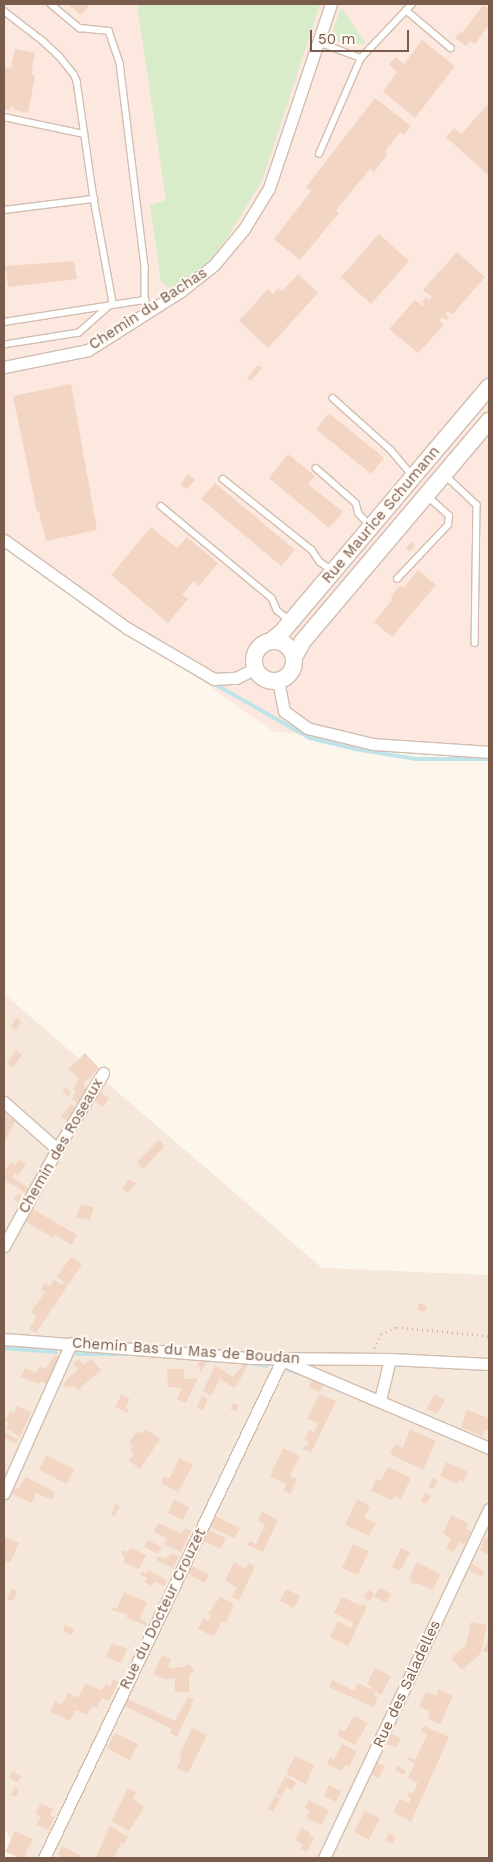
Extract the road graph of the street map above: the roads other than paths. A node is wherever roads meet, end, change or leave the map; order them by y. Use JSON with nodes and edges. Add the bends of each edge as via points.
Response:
{"nodes":[{"id":1,"x":51,"y":4,"type":"edge"},
{"id":2,"x":331,"y":4,"type":"edge"},
{"id":3,"x":412,"y":4,"type":"edge"},
{"id":4,"x":406,"y":10,"type":"junction"},
{"id":5,"x":4,"y":11,"type":"edge"},
{"id":6,"x":318,"y":42,"type":"junction"},
{"id":7,"x":451,"y":48,"type":"dead end"},
{"id":8,"x":361,"y":58,"type":"junction"},
{"id":9,"x":4,"y":117,"type":"edge"},
{"id":10,"x":84,"y":134,"type":"junction"},
{"id":11,"x":319,"y":154,"type":"dead end"},
{"id":12,"x":94,"y":199,"type":"junction"},
{"id":13,"x":4,"y":210,"type":"edge"},
{"id":14,"x":113,"y":303,"type":"junction"},
{"id":15,"x":147,"y":304,"type":"junction"},
{"id":16,"x":4,"y":322,"type":"edge"},
{"id":17,"x":4,"y":346,"type":"edge"},
{"id":18,"x":4,"y":367,"type":"edge"},
{"id":19,"x":489,"y":387,"type":"edge"},
{"id":20,"x":333,"y":398,"type":"dead end"},
{"id":21,"x":489,"y":421,"type":"edge"},
{"id":22,"x":316,"y":468,"type":"dead end"},
{"id":23,"x":444,"y":475,"type":"junction"},
{"id":24,"x":414,"y":476,"type":"junction"},
{"id":25,"x":223,"y":479,"type":"dead end"},
{"id":26,"x":427,"y":496,"type":"junction"},
{"id":27,"x":161,"y":506,"type":"dead end"},
{"id":28,"x":372,"y":526,"type":"junction"},
{"id":29,"x":4,"y":540,"type":"edge"},
{"id":30,"x":334,"y":571,"type":"junction"},
{"id":31,"x":397,"y":579,"type":"dead end"},
{"id":32,"x":291,"y":622,"type":"junction"},
{"id":33,"x":271,"y":641,"type":"junction"},
{"id":34,"x":475,"y":644,"type":"dead end"},
{"id":35,"x":294,"y":657,"type":"junction"},
{"id":36,"x":256,"y":668,"type":"junction"},
{"id":37,"x":278,"y":680,"type":"junction"},
{"id":38,"x":489,"y":752,"type":"edge"},
{"id":39,"x":103,"y":1074,"type":"dead end"},
{"id":40,"x":4,"y":1102,"type":"edge"},
{"id":41,"x":57,"y":1149,"type":"junction"},
{"id":42,"x":4,"y":1246,"type":"edge"},
{"id":43,"x":4,"y":1339,"type":"edge"},
{"id":44,"x":72,"y":1344,"type":"junction"},
{"id":45,"x":390,"y":1359,"type":"junction"},
{"id":46,"x":282,"y":1360,"type":"junction"},
{"id":47,"x":489,"y":1364,"type":"edge"},
{"id":48,"x":380,"y":1400,"type":"junction"},
{"id":49,"x":489,"y":1448,"type":"edge"},
{"id":50,"x":4,"y":1493,"type":"edge"},
{"id":51,"x":489,"y":1509,"type":"edge"},
{"id":52,"x":44,"y":1858,"type":"edge"},
{"id":53,"x":324,"y":1858,"type":"edge"}],
"edges":[{"from":1,"to":15,"type":"lane","via":[[80,28],[109,31],[120,64]]},
{"from":2,"to":6,"type":"street","name":"Chemin du Bachas"},
{"from":3,"to":4,"type":"lane"},
{"from":4,"to":7,"type":"lane"},
{"from":4,"to":8,"type":"lane"},
{"from":5,"to":10,"type":"lane","via":[[43,41],[74,74]]},
{"from":6,"to":8,"type":"lane"},
{"from":6,"to":15,"type":"street","name":"Chemin du Bachas","via":[[269,188],[244,229],[214,265],[181,291]]},
{"from":8,"to":11,"type":"lane"},
{"from":9,"to":10,"type":"lane"},
{"from":10,"to":12,"type":"lane"},
{"from":12,"to":13,"type":"lane"},
{"from":12,"to":14,"type":"lane"},
{"from":14,"to":15,"type":"lane"},
{"from":14,"to":16,"type":"lane","via":[[76,312]]},
{"from":14,"to":17,"type":"lane","via":[[79,333]]},
{"from":15,"to":18,"type":"street","name":"Chemin du Bachas","via":[[88,350]]},
{"from":19,"to":24,"type":"main road","name":"Rue Maurice Schumann"},
{"from":20,"to":24,"type":"lane","via":[[391,450]]},
{"from":21,"to":23,"type":"main road","name":"Rue Maurice Schumann"},
{"from":22,"to":28,"type":"lane","via":[[356,503],[360,514]]},
{"from":23,"to":26,"type":"main road","name":"Rue Maurice Schumann"},
{"from":23,"to":34,"type":"lane","via":[[478,505]]},
{"from":24,"to":28,"type":"main road","name":"Rue Maurice Schumann"},
{"from":25,"to":30,"type":"lane"},
{"from":26,"to":31,"type":"lane","via":[[449,516],[448,524]]},
{"from":26,"to":35,"type":"main road","name":"Rue Maurice Schumann","via":[[303,641]]},
{"from":27,"to":32,"type":"lane","via":[[272,598],[277,610]]},
{"from":28,"to":30,"type":"main road","name":"Rue Maurice Schumann"},
{"from":29,"to":36,"type":"street","via":[[127,628],[214,679],[236,678]]},
{"from":30,"to":32,"type":"main road","name":"Rue Maurice Schumann"},
{"from":32,"to":33,"type":"main road","name":"Rue Maurice Schumann"},
{"from":33,"to":35,"type":"main road","via":[[285,644]]},
{"from":33,"to":36,"type":"main road","via":[[258,649],[254,657]]},
{"from":35,"to":37,"type":"main road","via":[[291,672]]},
{"from":36,"to":37,"type":"main road","via":[[265,678]]},
{"from":37,"to":38,"type":"street","via":[[284,711],[307,728],[373,744]]},
{"from":39,"to":41,"type":"street","name":"Chemin des Roseaux"},
{"from":40,"to":41,"type":"street"},
{"from":41,"to":42,"type":"street","name":"Chemin des Roseaux"},
{"from":43,"to":44,"type":"street","name":"Chemin Bas du Mas de Boudan"},
{"from":44,"to":46,"type":"street","name":"Chemin Bas du Mas de Boudan"},
{"from":44,"to":50,"type":"street"},
{"from":45,"to":46,"type":"street","name":"Chemin Bas du Mas de Boudan"},
{"from":45,"to":47,"type":"street","name":"Chemin Bas du Mas de Boudan"},
{"from":45,"to":48,"type":"street"},
{"from":46,"to":48,"type":"street"},
{"from":46,"to":52,"type":"street","name":"Rue du Docteur Crouzet"},
{"from":48,"to":49,"type":"street"},
{"from":51,"to":53,"type":"street","name":"Rue des Saladelles"}]}
